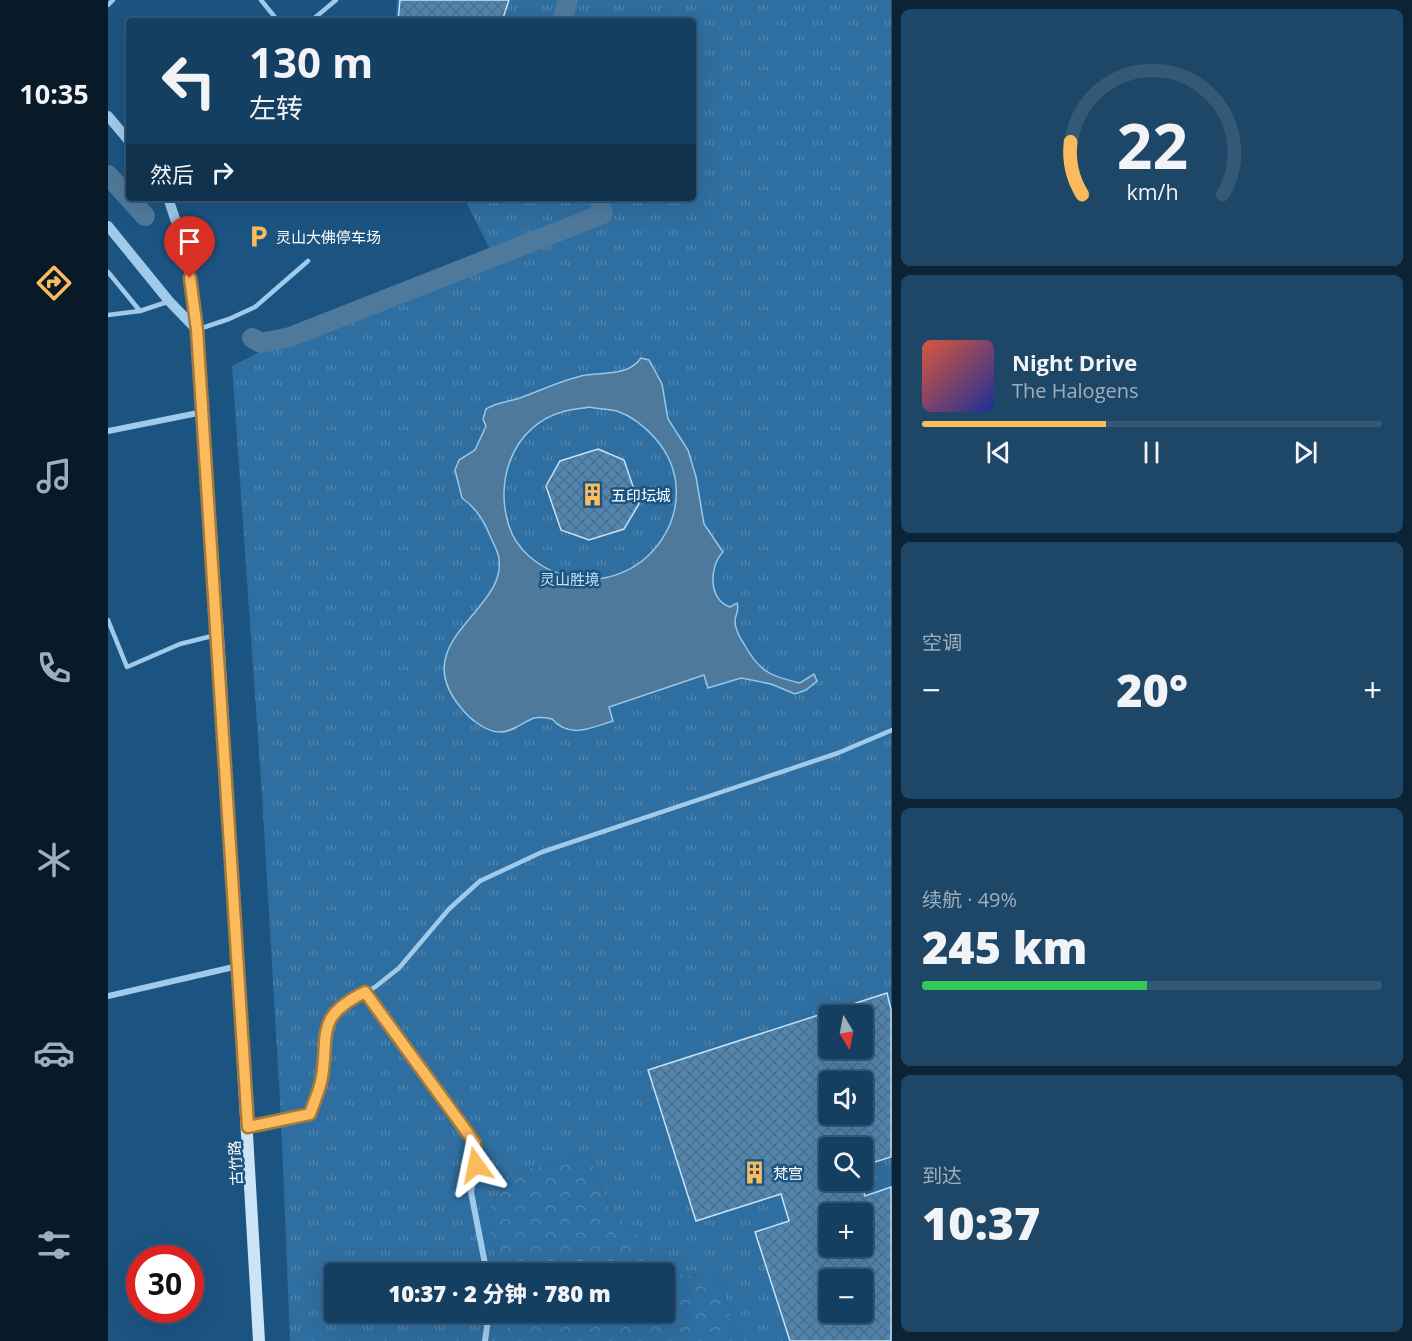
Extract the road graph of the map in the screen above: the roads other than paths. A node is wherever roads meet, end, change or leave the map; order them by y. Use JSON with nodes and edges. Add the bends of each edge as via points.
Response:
{"nodes":[{"id":1,"x":113,"y":0,"type":"edge"},
{"id":2,"x":261,"y":0,"type":"edge"},
{"id":3,"x":336,"y":0,"type":"edge"},
{"id":4,"x":108,"y":5,"type":"edge"},
{"id":5,"x":276,"y":18,"type":"edge"},
{"id":6,"x":315,"y":18,"type":"edge"},
{"id":7,"x":108,"y":116,"type":"edge"},
{"id":8,"x":126,"y":137,"type":"edge"},
{"id":9,"x":169,"y":201,"type":"edge"},
{"id":10,"x":108,"y":226,"type":"edge"},
{"id":11,"x":308,"y":261,"type":"dead end"},
{"id":12,"x":108,"y":273,"type":"edge"},
{"id":13,"x":169,"y":302,"type":"junction"},
{"id":14,"x":141,"y":311,"type":"junction"},
{"id":15,"x":108,"y":315,"type":"edge"},
{"id":16,"x":197,"y":330,"type":"junction"},
{"id":17,"x":202,"y":412,"type":"junction"},
{"id":18,"x":108,"y":431,"type":"edge"},
{"id":19,"x":108,"y":620,"type":"edge"},
{"id":20,"x":218,"y":634,"type":"junction"},
{"id":21,"x":891,"y":730,"type":"edge"},
{"id":22,"x":238,"y":966,"type":"junction"},
{"id":23,"x":365,"y":992,"type":"junction"},
{"id":24,"x":108,"y":996,"type":"edge"},
{"id":25,"x":248,"y":1127,"type":"junction"},
{"id":26,"x":485,"y":1263,"type":"edge"},
{"id":27,"x":487,"y":1323,"type":"edge"},
{"id":28,"x":259,"y":1341,"type":"edge"},
{"id":29,"x":485,"y":1341,"type":"edge"}],
"edges":[{"from":1,"to":4,"type":"lane"},
{"from":2,"to":5,"type":"lane"},
{"from":3,"to":6,"type":"lane"},
{"from":7,"to":8,"type":"street"},
{"from":9,"to":16,"type":"street","via":[[187,254]]},
{"from":10,"to":13,"type":"street"},
{"from":11,"to":16,"type":"lane","via":[[255,306]]},
{"from":12,"to":14,"type":"lane"},
{"from":13,"to":14,"type":"lane"},
{"from":13,"to":16,"type":"street"},
{"from":14,"to":15,"type":"lane"},
{"from":16,"to":17,"type":"main road","name":"古竹路"},
{"from":17,"to":18,"type":"street"},
{"from":17,"to":20,"type":"main road","name":"古竹路"},
{"from":19,"to":20,"type":"lane","via":[[127,667],[180,644]]},
{"from":20,"to":22,"type":"main road","name":"古竹路"},
{"from":21,"to":23,"type":"lane","via":[[838,753],[506,867],[467,891],[399,968]]},
{"from":22,"to":24,"type":"street"},
{"from":22,"to":25,"type":"main road","name":"古竹路"},
{"from":23,"to":25,"type":"lane","via":[[340,1007],[325,1026],[322,1078],[310,1114]]},
{"from":23,"to":26,"type":"street","via":[[475,1143],[471,1192]]},
{"from":25,"to":28,"type":"main road","name":"古竹路"},
{"from":27,"to":29,"type":"street"}]}
